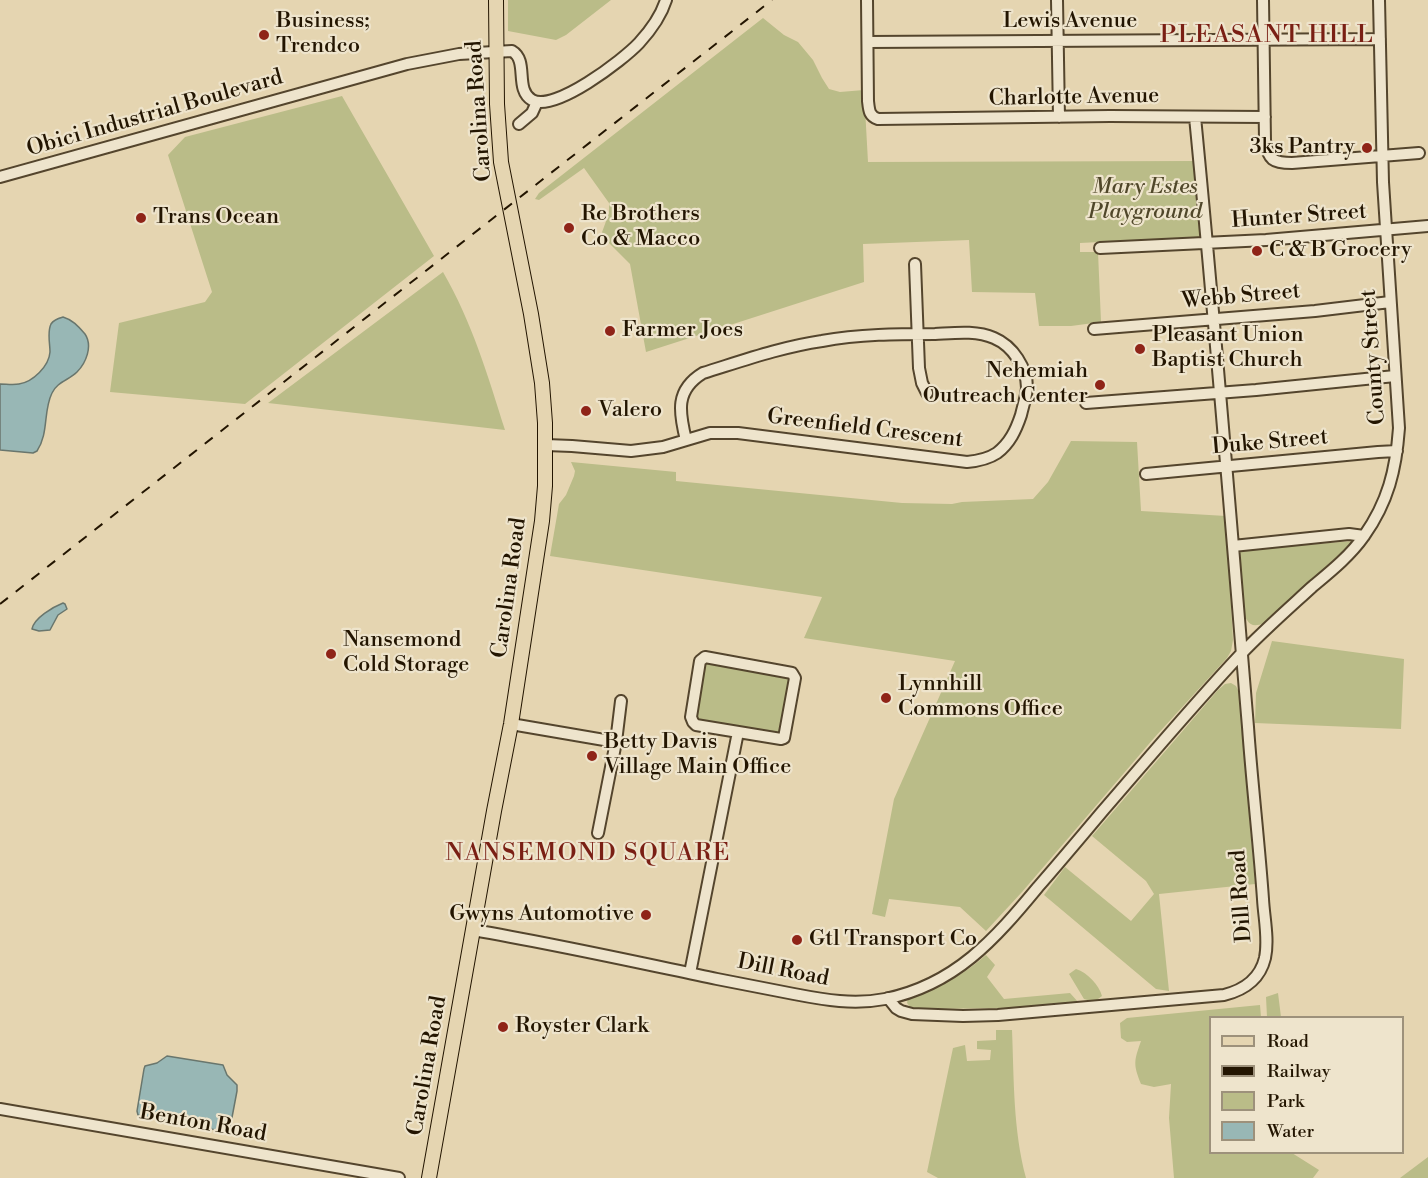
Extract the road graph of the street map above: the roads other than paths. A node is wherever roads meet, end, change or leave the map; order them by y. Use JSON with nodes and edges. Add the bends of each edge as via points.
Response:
{"nodes":[{"id":1,"x":496,"y":0,"type":"edge"},
{"id":2,"x":666,"y":0,"type":"edge"},
{"id":3,"x":867,"y":0,"type":"edge"},
{"id":4,"x":1057,"y":0,"type":"edge"},
{"id":5,"x":1263,"y":0,"type":"edge"},
{"id":6,"x":1380,"y":0,"type":"edge"},
{"id":7,"x":1264,"y":39,"type":"junction"},
{"id":8,"x":1380,"y":39,"type":"junction"},
{"id":9,"x":1057,"y":41,"type":"junction"},
{"id":10,"x":868,"y":42,"type":"junction"},
{"id":11,"x":496,"y":52,"type":"junction"},
{"id":12,"x":537,"y":102,"type":"junction"},
{"id":13,"x":1059,"y":117,"type":"junction"},
{"id":14,"x":1195,"y":117,"type":"junction"},
{"id":15,"x":1265,"y":117,"type":"junction"},
{"id":16,"x":519,"y":124,"type":"dead end"},
{"id":17,"x":1419,"y":153,"type":"dead end"},
{"id":18,"x":1382,"y":155,"type":"junction"},
{"id":19,"x":0,"y":177,"type":"edge"},
{"id":20,"x":1428,"y":226,"type":"edge"},
{"id":21,"x":1385,"y":230,"type":"junction"},
{"id":22,"x":1207,"y":243,"type":"junction"},
{"id":23,"x":1100,"y":248,"type":"dead end"},
{"id":24,"x":915,"y":264,"type":"dead end"},
{"id":25,"x":1390,"y":302,"type":"junction"},
{"id":26,"x":1215,"y":320,"type":"junction"},
{"id":27,"x":1094,"y":329,"type":"dead end"},
{"id":28,"x":918,"y":334,"type":"junction"},
{"id":29,"x":1395,"y":376,"type":"junction"},
{"id":30,"x":927,"y":393,"type":"dead end"},
{"id":31,"x":1220,"y":393,"type":"junction"},
{"id":32,"x":1086,"y":403,"type":"dead end"},
{"id":33,"x":686,"y":440,"type":"junction"},
{"id":34,"x":546,"y":445,"type":"junction"},
{"id":35,"x":1397,"y":452,"type":"junction"},
{"id":36,"x":1227,"y":467,"type":"junction"},
{"id":37,"x":1146,"y":474,"type":"dead end"},
{"id":38,"x":1365,"y":536,"type":"junction"},
{"id":39,"x":1233,"y":546,"type":"junction"},
{"id":40,"x":1242,"y":653,"type":"junction"},
{"id":41,"x":621,"y":701,"type":"dead end"},
{"id":42,"x":511,"y":724,"type":"junction"},
{"id":43,"x":738,"y":732,"type":"junction"},
{"id":44,"x":615,"y":742,"type":"junction"},
{"id":45,"x":598,"y":833,"type":"dead end"},
{"id":46,"x":473,"y":930,"type":"junction"},
{"id":47,"x":690,"y":973,"type":"junction"},
{"id":48,"x":888,"y":998,"type":"junction"},
{"id":49,"x":0,"y":1109,"type":"edge"},
{"id":50,"x":399,"y":1178,"type":"edge"},
{"id":51,"x":429,"y":1178,"type":"edge"}],
"edges":[{"from":1,"to":11,"type":"main road","name":"Carolina Road"},
{"from":2,"to":12,"type":"street","via":[[656,21],[626,55],[576,90],[557,99]]},
{"from":3,"to":10,"type":"street"},
{"from":4,"to":9,"type":"street"},
{"from":5,"to":7,"type":"street"},
{"from":6,"to":8,"type":"street","name":"County Street"},
{"from":7,"to":8,"type":"street","name":"Lewis Avenue"},
{"from":7,"to":9,"type":"street","name":"Lewis Avenue"},
{"from":7,"to":15,"type":"street"},
{"from":8,"to":18,"type":"street","name":"County Street"},
{"from":9,"to":10,"type":"street","name":"Lewis Avenue"},
{"from":9,"to":13,"type":"street"},
{"from":10,"to":13,"type":"street","name":"Charlotte Avenue","via":[[869,112],[874,118]]},
{"from":11,"to":12,"type":"street","via":[[512,51],[518,55],[525,92]]},
{"from":11,"to":19,"type":"street","name":"Obici Industrial Boulevard","via":[[407,64]]},
{"from":11,"to":34,"type":"main road","name":"Carolina Road","via":[[503,177],[543,383]]},
{"from":12,"to":16,"type":"street"},
{"from":13,"to":14,"type":"street","name":"Charlotte Avenue"},
{"from":14,"to":15,"type":"street","name":"Charlotte Avenue"},
{"from":14,"to":22,"type":"street","name":"Dill Road"},
{"from":15,"to":18,"type":"street","via":[[1266,149],[1271,159],[1280,163]]},
{"from":17,"to":18,"type":"street"},
{"from":18,"to":21,"type":"street","name":"County Street"},
{"from":20,"to":21,"type":"street","name":"Hunter Street"},
{"from":21,"to":22,"type":"street","name":"Hunter Street"},
{"from":21,"to":25,"type":"street","name":"County Street"},
{"from":22,"to":23,"type":"street","name":"Hunter Street"},
{"from":22,"to":26,"type":"street","name":"Dill Road"},
{"from":24,"to":28,"type":"street"},
{"from":25,"to":26,"type":"street","name":"Webb Street"},
{"from":25,"to":29,"type":"street","name":"County Street"},
{"from":26,"to":27,"type":"street","name":"Webb Street"},
{"from":26,"to":31,"type":"street","name":"Dill Road"},
{"from":28,"to":30,"type":"street","via":[[920,372]]},
{"from":28,"to":33,"type":"street","name":"Greenfield Crescent","via":[[821,340],[703,373],[683,394],[680,410]]},
{"from":28,"to":33,"type":"street","name":"Greenfield Crescent","via":[[983,335],[1002,342],[1014,354],[1024,372],[1026,398],[1014,434],[995,454],[967,462],[738,433]]},
{"from":29,"to":31,"type":"street"},
{"from":29,"to":35,"type":"street","name":"County Street"},
{"from":31,"to":32,"type":"street"},
{"from":31,"to":36,"type":"street","name":"Dill Road"},
{"from":33,"to":34,"type":"street","name":"Greenfield Crescent","via":[[631,451]]},
{"from":34,"to":42,"type":"main road","name":"Carolina Road","via":[[542,521]]},
{"from":35,"to":36,"type":"street","name":"Duke Street"},
{"from":35,"to":38,"type":"street","name":"County Street","via":[[1383,503]]},
{"from":36,"to":37,"type":"street","name":"Duke Street"},
{"from":36,"to":39,"type":"street","name":"Dill Road"},
{"from":38,"to":39,"type":"street","via":[[1349,534]]},
{"from":38,"to":40,"type":"street","name":"County Street"},
{"from":39,"to":40,"type":"street","name":"Dill Road"},
{"from":40,"to":48,"type":"street","name":"County Street","via":[[989,943],[941,978]]},
{"from":40,"to":48,"type":"street","name":"Dill Road","via":[[1266,946],[1263,964],[1253,981],[1224,995],[998,1015],[912,1014],[901,1011]]},
{"from":41,"to":44,"type":"street"},
{"from":42,"to":44,"type":"street"},
{"from":42,"to":46,"type":"main road","name":"Carolina Road"},
{"from":43,"to":43,"type":"street","via":[[784,738],[794,675],[702,658],[693,722]]},
{"from":43,"to":47,"type":"street"},
{"from":44,"to":45,"type":"street"},
{"from":46,"to":47,"type":"street","name":"Dill Road"},
{"from":46,"to":51,"type":"main road","name":"Carolina Road"},
{"from":47,"to":48,"type":"street","name":"Dill Road","via":[[828,1000]]},
{"from":49,"to":50,"type":"street","name":"Benton Road"}]}
